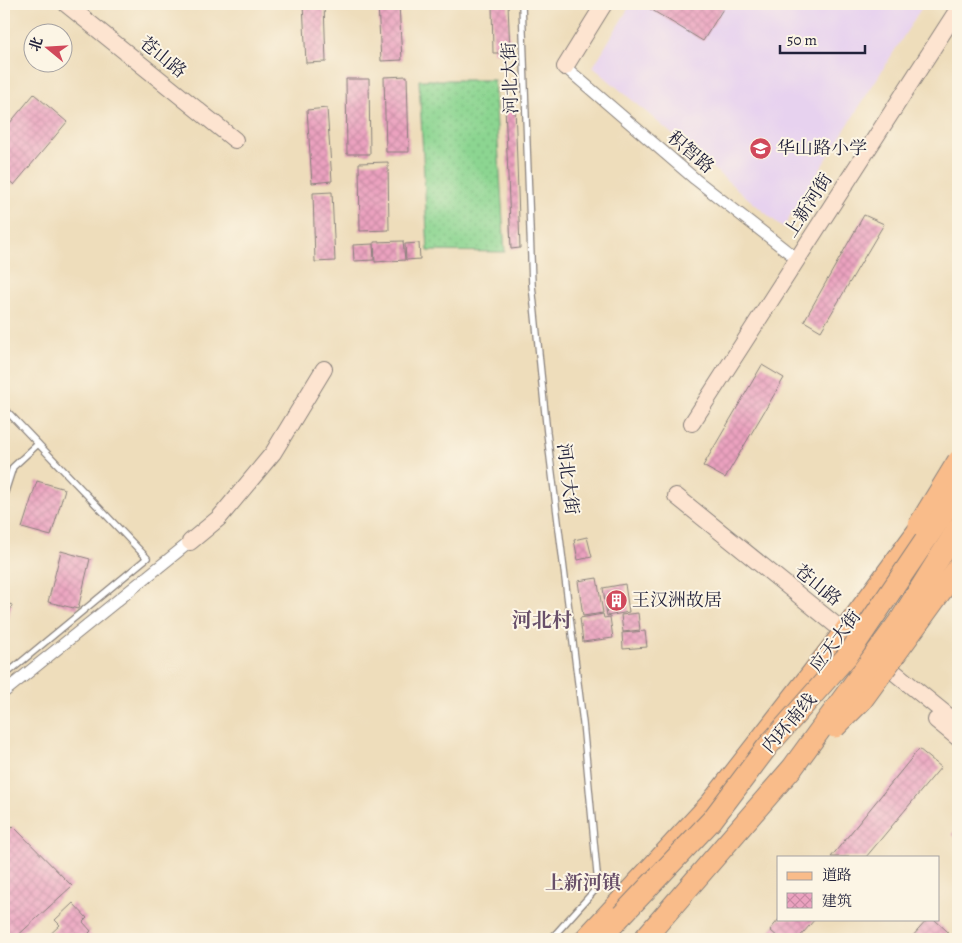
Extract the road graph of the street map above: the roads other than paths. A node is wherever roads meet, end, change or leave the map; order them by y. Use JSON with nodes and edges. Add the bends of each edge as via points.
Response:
{"nodes":[{"id":1,"x":66,"y":4,"type":"edge"},
{"id":2,"x":522,"y":4,"type":"edge"},
{"id":3,"x":604,"y":4,"type":"edge"},
{"id":4,"x":958,"y":9,"type":"edge"},
{"id":5,"x":566,"y":67,"type":"joint"},
{"id":6,"x":235,"y":140,"type":"dead end"},
{"id":7,"x":797,"y":259,"type":"junction"},
{"id":8,"x":324,"y":369,"type":"dead end"},
{"id":9,"x":4,"y":408,"type":"edge"},
{"id":10,"x":692,"y":423,"type":"dead end"},
{"id":11,"x":38,"y":444,"type":"junction"},
{"id":12,"x":958,"y":461,"type":"edge"},
{"id":13,"x":958,"y":472,"type":"edge"},
{"id":14,"x":958,"y":492,"type":"edge"},
{"id":15,"x":4,"y":495,"type":"edge"},
{"id":16,"x":676,"y":496,"type":"dead end"},
{"id":17,"x":958,"y":528,"type":"edge"},
{"id":18,"x":190,"y":542,"type":"joint"},
{"id":19,"x":958,"y":546,"type":"edge"},
{"id":20,"x":958,"y":568,"type":"edge"},
{"id":21,"x":840,"y":636,"type":"junction"},
{"id":22,"x":879,"y":666,"type":"junction"},
{"id":23,"x":4,"y":676,"type":"edge"},
{"id":24,"x":4,"y":692,"type":"edge"},
{"id":25,"x":958,"y":724,"type":"edge"},
{"id":26,"x":958,"y":738,"type":"edge"},
{"id":27,"x":767,"y":747,"type":"junction"},
{"id":28,"x":793,"y":767,"type":"junction"},
{"id":29,"x":551,"y":939,"type":"edge"},
{"id":30,"x":584,"y":939,"type":"edge"},
{"id":31,"x":600,"y":939,"type":"edge"},
{"id":32,"x":644,"y":939,"type":"edge"},
{"id":33,"x":656,"y":939,"type":"edge"}],
"edges":[{"from":1,"to":6,"type":"street","name":"苍山路"},
{"from":2,"to":29,"type":"lane","name":"河北大街","via":[[532,285],[584,723],[598,884]]},
{"from":3,"to":5,"type":"street"},
{"from":4,"to":7,"type":"street","name":"上新河街"},
{"from":5,"to":7,"type":"street","name":"积智路","via":[[695,178]]},
{"from":7,"to":10,"type":"street","name":"上新河街"},
{"from":8,"to":18,"type":"street","via":[[273,453],[219,518]]},
{"from":9,"to":11,"type":"lane"},
{"from":11,"to":15,"type":"lane","via":[[13,467]]},
{"from":11,"to":23,"type":"lane","via":[[147,558]]},
{"from":12,"to":27,"type":"highway","bridge":true,"via":[[874,600]]},
{"from":13,"to":21,"type":"main road","name":"应天大街"},
{"from":14,"to":27,"type":"highway","name":"内环南线","bridge":true,"via":[[848,656]]},
{"from":16,"to":21,"type":"street","name":"苍山路"},
{"from":17,"to":28,"type":"highway","name":"内环南线","bridge":true,"via":[[900,619]]},
{"from":18,"to":24,"type":"street"},
{"from":19,"to":22,"type":"main road"},
{"from":20,"to":28,"type":"highway","bridge":true,"via":[[862,700]]},
{"from":21,"to":22,"type":"street","name":"苍山路"},
{"from":21,"to":30,"type":"main road","name":"应天大街","via":[[710,803]]},
{"from":22,"to":25,"type":"street","name":"苍山路"},
{"from":22,"to":26,"type":"street","name":"苍山路"},
{"from":22,"to":33,"type":"main road","via":[[732,854]]},
{"from":27,"to":31,"type":"highway","name":"内环南线","bridge":true,"via":[[712,820]]},
{"from":28,"to":32,"type":"highway","name":"内环南线","bridge":true}]}
